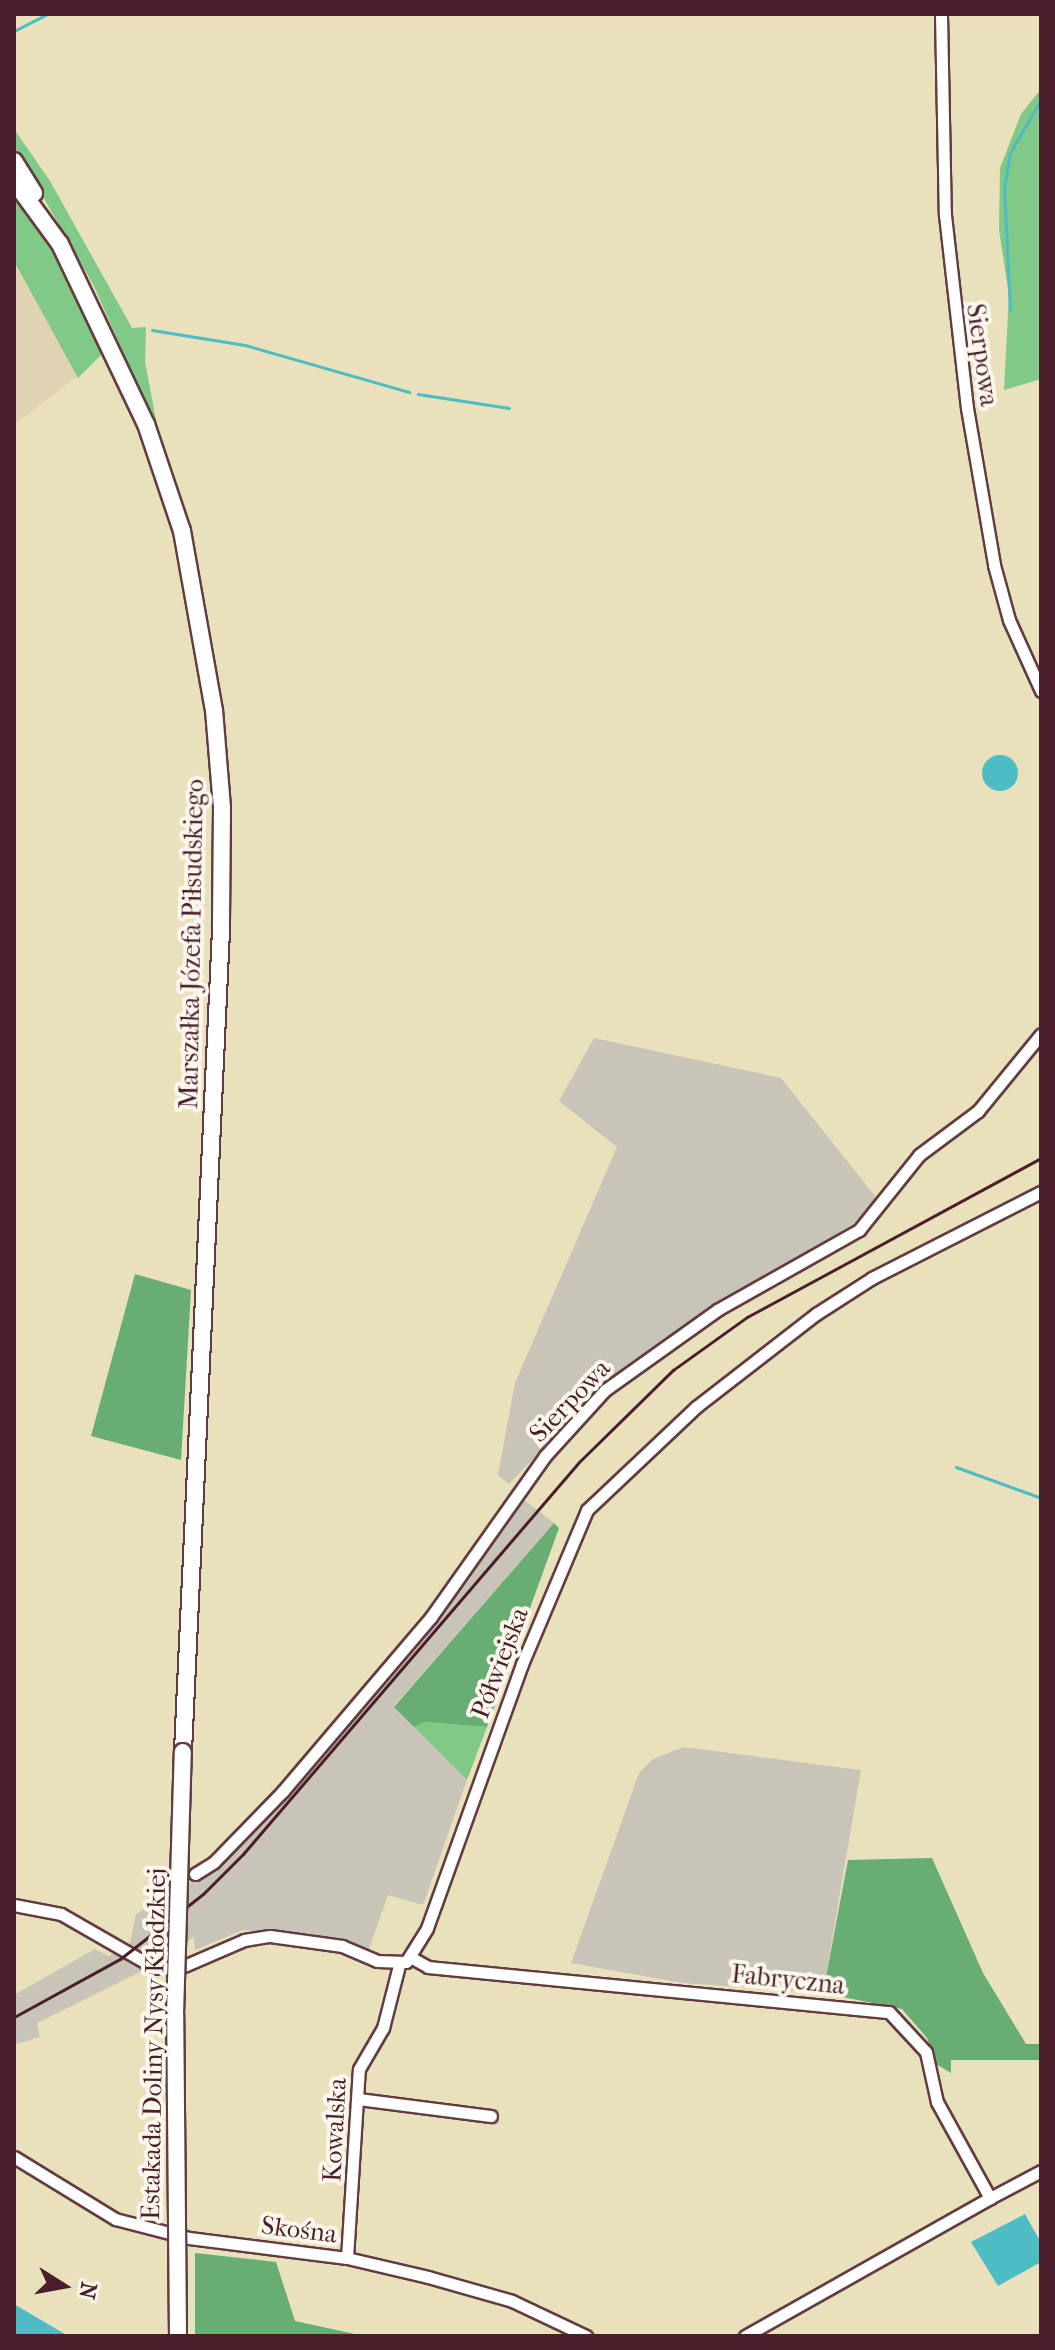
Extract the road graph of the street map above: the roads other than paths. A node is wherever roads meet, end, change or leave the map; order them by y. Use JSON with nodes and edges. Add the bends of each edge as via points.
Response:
{"nodes":[{"id":1,"x":941,"y":14,"type":"edge"},
{"id":2,"x":17,"y":171,"type":"edge"},
{"id":3,"x":1041,"y":691,"type":"edge"},
{"id":4,"x":1041,"y":1034,"type":"edge"},
{"id":5,"x":1041,"y":1192,"type":"edge"},
{"id":6,"x":183,"y":1752,"type":"joint"},
{"id":7,"x":195,"y":1874,"type":"dead end"},
{"id":8,"x":14,"y":1905,"type":"edge"},
{"id":9,"x":412,"y":1958,"type":"junction"},
{"id":10,"x":399,"y":1965,"type":"junction"},
{"id":11,"x":358,"y":2099,"type":"junction"},
{"id":12,"x":491,"y":2116,"type":"dead end"},
{"id":13,"x":14,"y":2157,"type":"edge"},
{"id":14,"x":1041,"y":2171,"type":"edge"},
{"id":15,"x":990,"y":2198,"type":"junction"},
{"id":16,"x":347,"y":2258,"type":"junction"},
{"id":17,"x":178,"y":2336,"type":"edge"},
{"id":18,"x":586,"y":2336,"type":"edge"},
{"id":19,"x":745,"y":2336,"type":"edge"}],
"edges":[{"from":1,"to":3,"type":"street","name":"Sierpowa","via":[[945,215],[967,408],[994,565],[1009,620]]},
{"from":2,"to":6,"type":"highway","name":"Marszałka Józefa Piłsudskiego","via":[[131,386],[174,502],[197,598],[218,742],[221,930]]},
{"from":4,"to":7,"type":"street","name":"Sierpowa","via":[[978,1111],[919,1155],[859,1230],[717,1310],[605,1390],[545,1456],[421,1629],[283,1791],[214,1862]]},
{"from":5,"to":9,"type":"street","name":"Półwiejska","via":[[872,1278],[816,1314],[696,1407],[587,1510],[522,1664]]},
{"from":6,"to":17,"type":"highway","name":"Estakada Doliny Nysy Kłodzkiej","bridge":true,"via":[[175,2030]]},
{"from":8,"to":10,"type":"street","via":[[61,1914],[155,1968],[172,1969],[270,1936],[342,1946]]},
{"from":9,"to":10,"type":"street"},
{"from":9,"to":15,"type":"street","name":"Fabryczna","via":[[428,1967],[889,2012],[926,2052],[937,2102]]},
{"from":10,"to":11,"type":"street","name":"Kowalska","via":[[383,2028],[359,2069]]},
{"from":11,"to":12,"type":"street"},
{"from":11,"to":16,"type":"street","name":"Kowalska"},
{"from":13,"to":16,"type":"street","name":"Skośna","via":[[115,2219],[189,2238]]},
{"from":14,"to":15,"type":"street"},
{"from":15,"to":19,"type":"street"},
{"from":16,"to":18,"type":"street","name":"Skośna","via":[[512,2301]]}]}
